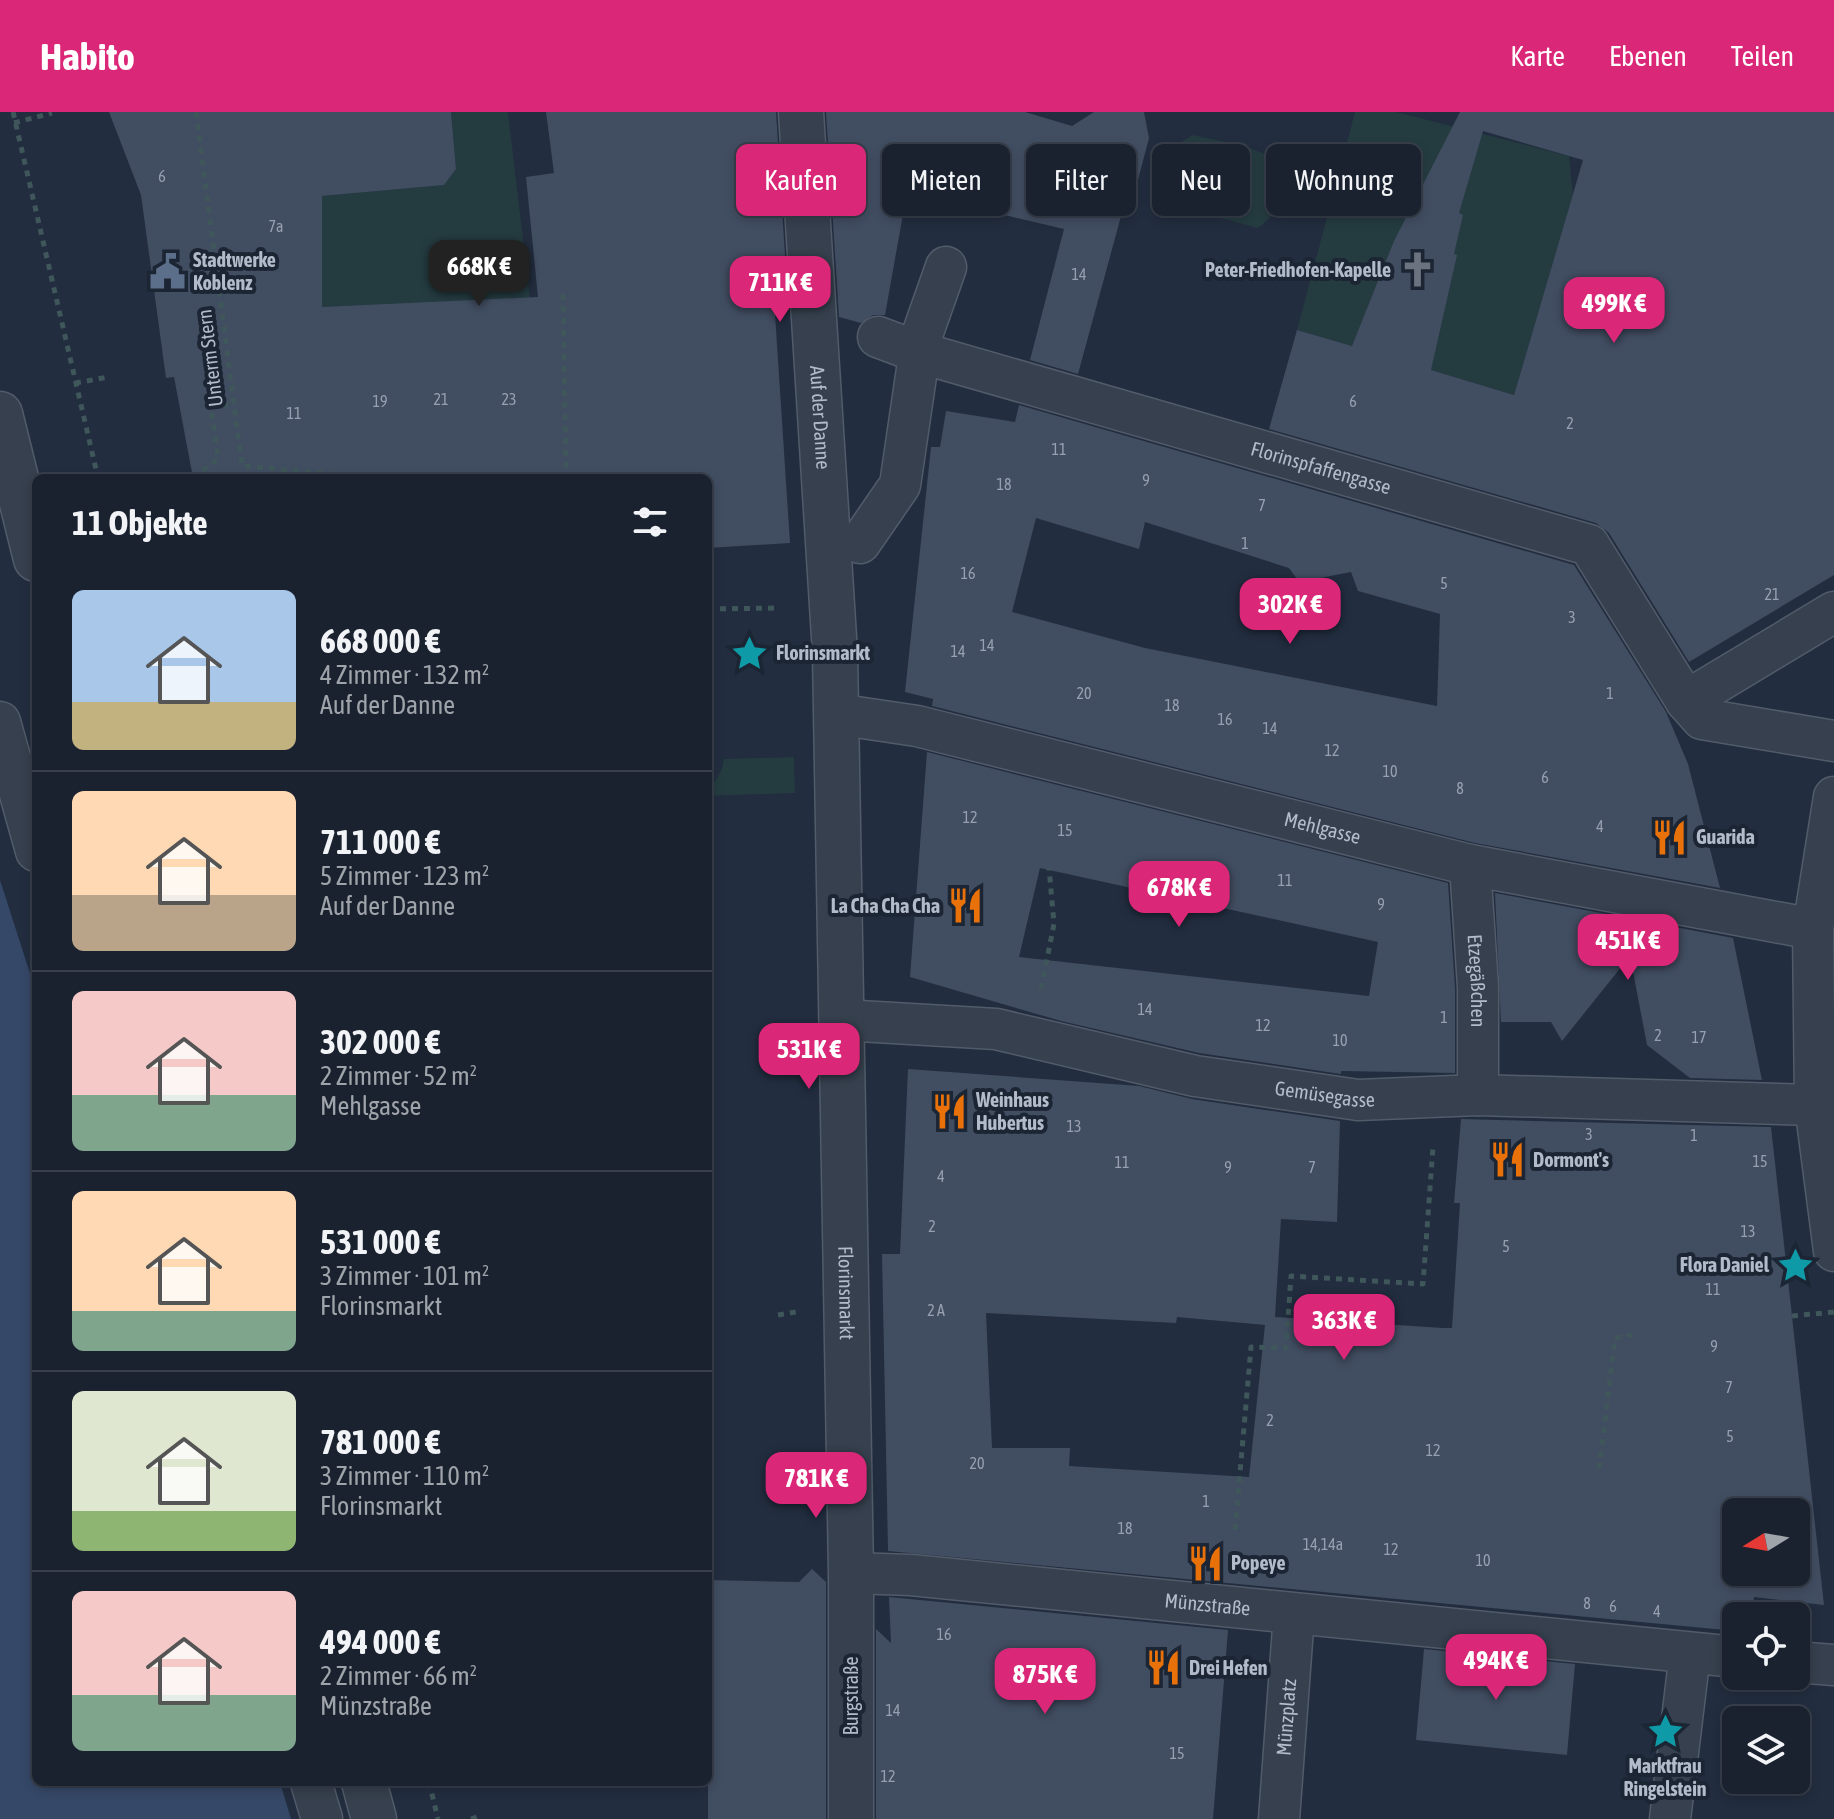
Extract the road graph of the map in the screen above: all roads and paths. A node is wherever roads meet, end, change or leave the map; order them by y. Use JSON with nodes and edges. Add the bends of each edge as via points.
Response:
{"nodes":[{"id":1,"x":13,"y":112,"type":"edge"},
{"id":2,"x":196,"y":112,"type":"edge"},
{"id":3,"x":801,"y":112,"type":"edge"},
{"id":4,"x":52,"y":113,"type":"edge"},
{"id":5,"x":14,"y":123,"type":"junction"},
{"id":6,"x":946,"y":267,"type":"dead end"},
{"id":7,"x":563,"y":294,"type":"dead end"},
{"id":8,"x":878,"y":337,"type":"dead end"},
{"id":9,"x":918,"y":352,"type":"junction"},
{"id":10,"x":109,"y":377,"type":"dead end"},
{"id":11,"x":75,"y":383,"type":"junction"},
{"id":12,"x":232,"y":404,"type":"junction"},
{"id":13,"x":0,"y":414,"type":"edge"},
{"id":14,"x":97,"y":474,"type":"edge"},
{"id":15,"x":198,"y":474,"type":"edge"},
{"id":16,"x":341,"y":474,"type":"edge"},
{"id":17,"x":566,"y":474,"type":"edge"},
{"id":18,"x":843,"y":538,"type":"junction"},
{"id":19,"x":32,"y":543,"type":"edge"},
{"id":20,"x":832,"y":608,"type":"junction"},
{"id":21,"x":712,"y":609,"type":"edge"},
{"id":22,"x":1834,"y":612,"type":"edge"},
{"id":23,"x":1686,"y":701,"type":"junction"},
{"id":24,"x":836,"y":714,"type":"junction"},
{"id":25,"x":0,"y":722,"type":"edge"},
{"id":26,"x":1834,"y":741,"type":"edge"},
{"id":27,"x":1834,"y":797,"type":"edge"},
{"id":28,"x":32,"y":837,"type":"edge"},
{"id":29,"x":1470,"y":865,"type":"junction"},
{"id":30,"x":1049,"y":868,"type":"dead end"},
{"id":31,"x":1813,"y":929,"type":"junction"},
{"id":32,"x":842,"y":1020,"type":"junction"},
{"id":33,"x":1034,"y":1039,"type":"junction"},
{"id":34,"x":1478,"y":1095,"type":"junction"},
{"id":35,"x":1431,"y":1097,"type":"junction"},
{"id":36,"x":1815,"y":1105,"type":"junction"},
{"id":37,"x":1831,"y":1204,"type":"edge"},
{"id":38,"x":1834,"y":1251,"type":"edge"},
{"id":39,"x":1834,"y":1312,"type":"edge"},
{"id":40,"x":1792,"y":1316,"type":"dead end"},
{"id":41,"x":1632,"y":1335,"type":"dead end"},
{"id":42,"x":1599,"y":1469,"type":"dead end"},
{"id":43,"x":1235,"y":1530,"type":"dead end"},
{"id":44,"x":851,"y":1573,"type":"junction"},
{"id":45,"x":1294,"y":1614,"type":"junction"},
{"id":46,"x":1690,"y":1653,"type":"junction"},
{"id":47,"x":1722,"y":1656,"type":"edge"},
{"id":48,"x":1810,"y":1663,"type":"edge"},
{"id":49,"x":1834,"y":1665,"type":"edge"},
{"id":50,"x":312,"y":1786,"type":"edge"},
{"id":51,"x":365,"y":1786,"type":"edge"},
{"id":52,"x":430,"y":1786,"type":"edge"},
{"id":53,"x":322,"y":1819,"type":"edge"},
{"id":54,"x":374,"y":1819,"type":"edge"},
{"id":55,"x":438,"y":1819,"type":"edge"},
{"id":56,"x":851,"y":1819,"type":"edge"},
{"id":57,"x":1279,"y":1819,"type":"edge"},
{"id":58,"x":1670,"y":1819,"type":"edge"}],
"edges":[{"from":1,"to":5,"type":"path"},
{"from":2,"to":12,"type":"path","name":"Unterm Stern"},
{"from":3,"to":18,"type":"street","name":"Auf der Danne"},
{"from":4,"to":5,"type":"path"},
{"from":5,"to":11,"type":"path"},
{"from":6,"to":9,"type":"street"},
{"from":7,"to":17,"type":"path"},
{"from":8,"to":9,"type":"street","name":"Florinspfaffengasse"},
{"from":9,"to":18,"type":"street","via":[[900,485]]},
{"from":9,"to":23,"type":"street","name":"Florinspfaffengasse","via":[[1589,545]]},
{"from":10,"to":11,"type":"path"},
{"from":11,"to":14,"type":"path"},
{"from":12,"to":15,"type":"path","via":[[211,406],[218,459]]},
{"from":12,"to":16,"type":"path","name":"Unterm Stern","via":[[242,466]]},
{"from":13,"to":19,"type":"street"},
{"from":18,"to":20,"type":"street","name":"Florinsmarkt"},
{"from":20,"to":21,"type":"path"},
{"from":20,"to":24,"type":"street","name":"Florinsmarkt"},
{"from":22,"to":23,"type":"street"},
{"from":23,"to":26,"type":"street","name":"Florinspfaffengasse","via":[[1702,719]]},
{"from":24,"to":29,"type":"street","name":"Mehlgasse","via":[[931,730]]},
{"from":24,"to":32,"type":"street","name":"Florinsmarkt"},
{"from":25,"to":28,"type":"street"},
{"from":27,"to":31,"type":"street"},
{"from":29,"to":31,"type":"street","name":"Mehlgasse"},
{"from":29,"to":34,"type":"street","name":"Etzegäßchen"},
{"from":30,"to":33,"type":"path","via":[[1054,924]]},
{"from":31,"to":36,"type":"street"},
{"from":32,"to":33,"type":"street","name":"Gemüsegasse","via":[[996,1029]]},
{"from":32,"to":44,"type":"street","name":"Florinsmarkt"},
{"from":33,"to":35,"type":"street","name":"Gemüsegasse","via":[[1210,1079],[1358,1100]]},
{"from":34,"to":35,"type":"street","name":"Gemüsegasse"},
{"from":34,"to":36,"type":"street","name":"Gemüsegasse"},
{"from":35,"to":43,"type":"path","via":[[1434,1128],[1423,1284],[1291,1276],[1286,1348],[1251,1347]]},
{"from":36,"to":37,"type":"street"},
{"from":37,"to":38,"type":"street"},
{"from":39,"to":40,"type":"path"},
{"from":41,"to":42,"type":"path","via":[[1615,1338]]},
{"from":44,"to":45,"type":"street","name":"Münzstraße"},
{"from":44,"to":56,"type":"street","name":"Burgstraße"},
{"from":45,"to":46,"type":"street","name":"Münzstraße","via":[[1569,1628]]},
{"from":45,"to":57,"type":"street","name":"Münzplatz"},
{"from":46,"to":47,"type":"street","name":"Münzstraße"},
{"from":46,"to":58,"type":"street"},
{"from":48,"to":49,"type":"street"},
{"from":50,"to":53,"type":"street"},
{"from":51,"to":54,"type":"street"},
{"from":52,"to":55,"type":"path"}]}
